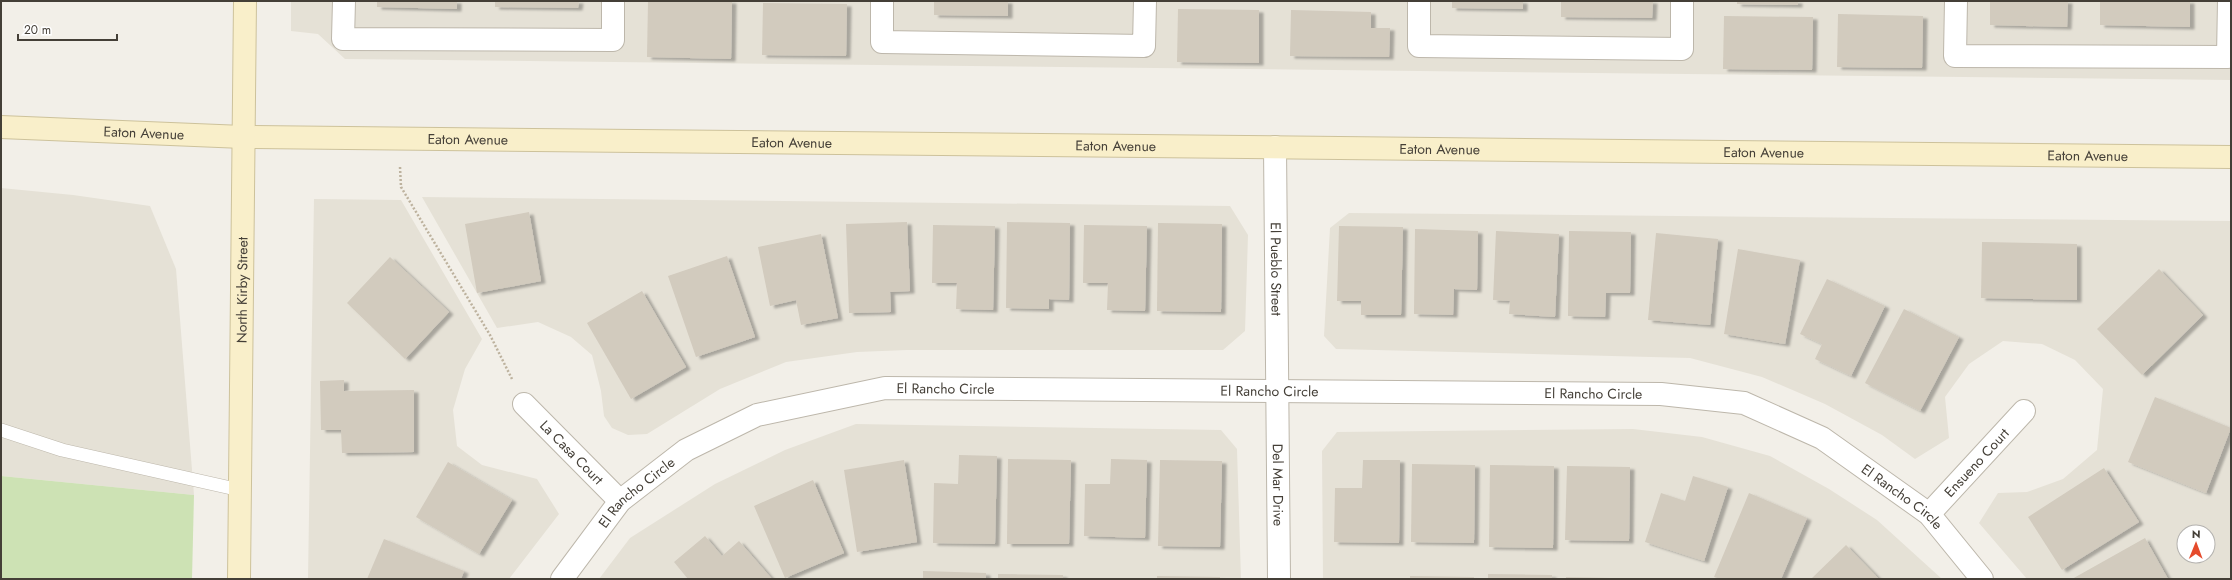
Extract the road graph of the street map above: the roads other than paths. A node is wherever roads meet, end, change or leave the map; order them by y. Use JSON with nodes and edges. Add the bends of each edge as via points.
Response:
{"nodes":[{"id":1,"x":245,"y":1,"type":"edge"},
{"id":2,"x":344,"y":1,"type":"edge"},
{"id":3,"x":613,"y":1,"type":"edge"},
{"id":4,"x":882,"y":1,"type":"edge"},
{"id":5,"x":1145,"y":1,"type":"edge"},
{"id":6,"x":1419,"y":1,"type":"edge"},
{"id":7,"x":1682,"y":1,"type":"edge"},
{"id":8,"x":1956,"y":1,"type":"edge"},
{"id":9,"x":2229,"y":1,"type":"edge"},
{"id":10,"x":1,"y":127,"type":"edge"},
{"id":11,"x":243,"y":137,"type":"junction"},
{"id":12,"x":1275,"y":148,"type":"junction"},
{"id":13,"x":2231,"y":157,"type":"edge"},
{"id":14,"x":1277,"y":391,"type":"junction"},
{"id":15,"x":524,"y":404,"type":"road end"},
{"id":16,"x":2024,"y":411,"type":"dead end"},
{"id":17,"x":1,"y":430,"type":"edge"},
{"id":18,"x":240,"y":490,"type":"junction"},
{"id":19,"x":620,"y":501,"type":"junction"},
{"id":20,"x":1930,"y":514,"type":"junction"},
{"id":21,"x":239,"y":579,"type":"edge"},
{"id":22,"x":562,"y":579,"type":"edge"},
{"id":23,"x":1279,"y":579,"type":"edge"},
{"id":24,"x":1982,"y":579,"type":"edge"}],
"edges":[{"from":1,"to":11,"type":"street","name":"North Kirby Street"},
{"from":2,"to":3,"type":"street","via":[[343,38],[613,40]]},
{"from":4,"to":5,"type":"street","via":[[882,42],[1144,46]]},
{"from":6,"to":7,"type":"street","via":[[1419,46],[1682,49]]},
{"from":8,"to":9,"type":"street","via":[[1955,56],[2228,56]]},
{"from":10,"to":11,"type":"street","name":"Eaton Avenue"},
{"from":11,"to":12,"type":"street","name":"Eaton Avenue"},
{"from":11,"to":18,"type":"street","name":"North Kirby Street"},
{"from":12,"to":13,"type":"street","name":"Eaton Avenue"},
{"from":12,"to":14,"type":"street","name":"El Pueblo Street"},
{"from":14,"to":19,"type":"street","name":"El Rancho Circle","via":[[885,388],[756,415],[686,450]]},
{"from":14,"to":20,"type":"street","name":"El Rancho Circle","via":[[1661,394],[1744,403],[1822,438]]},
{"from":14,"to":23,"type":"street","name":"Del Mar Drive"},
{"from":15,"to":19,"type":"street","name":"La Casa Court"},
{"from":16,"to":20,"type":"street","name":"Ensueno Court"},
{"from":17,"to":18,"type":"lane","via":[[62,450]]},
{"from":18,"to":21,"type":"street","name":"North Kirby Street"},
{"from":19,"to":22,"type":"street","name":"El Rancho Circle"},
{"from":20,"to":24,"type":"street","name":"El Rancho Circle"}]}
